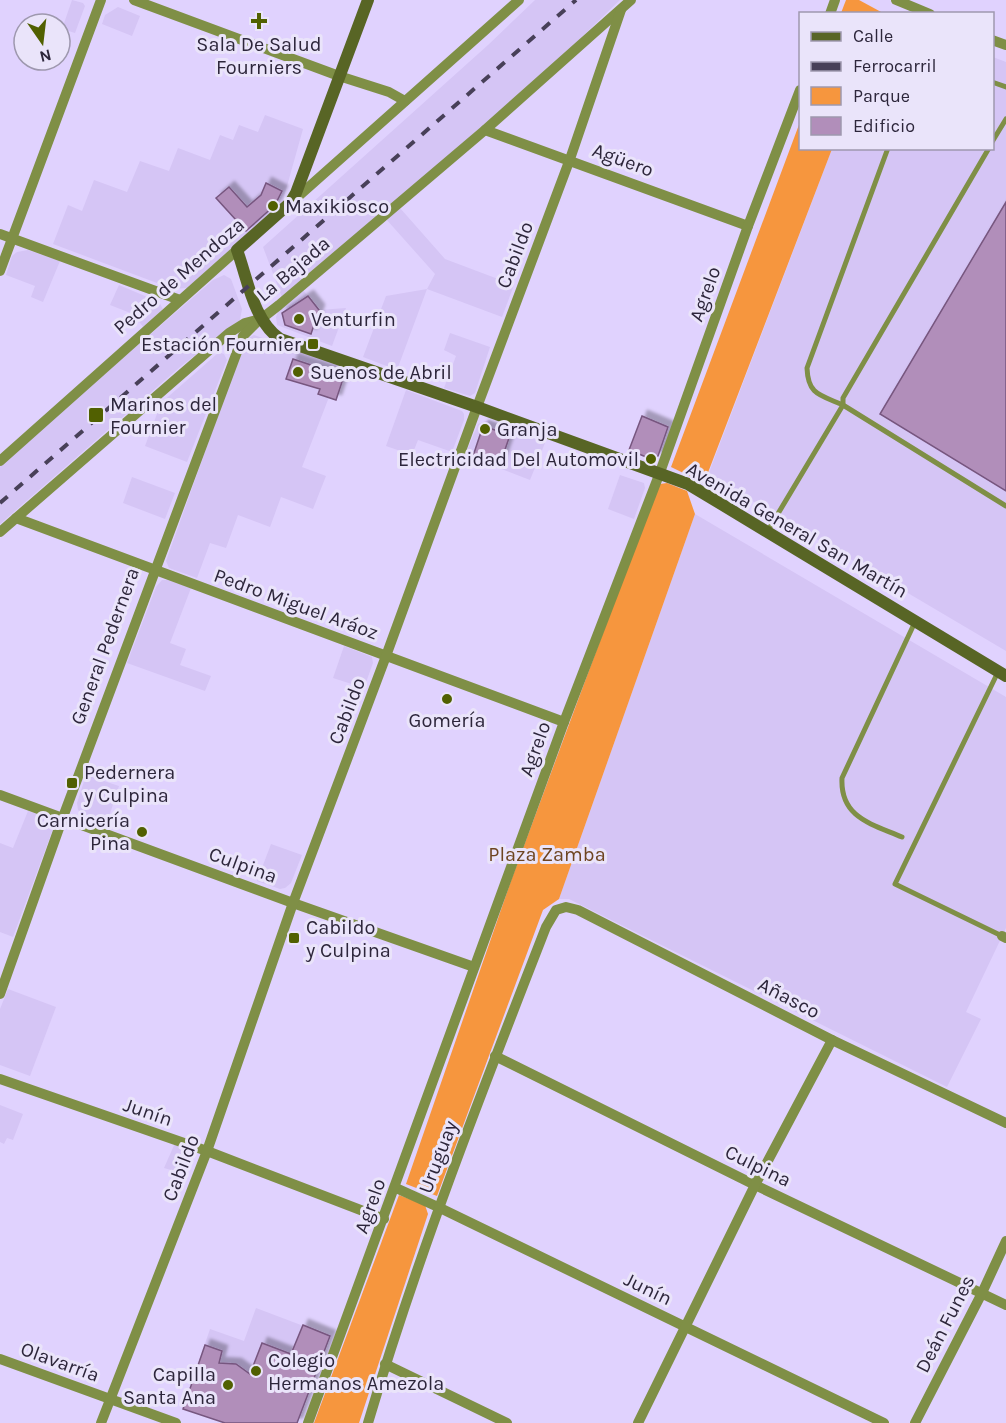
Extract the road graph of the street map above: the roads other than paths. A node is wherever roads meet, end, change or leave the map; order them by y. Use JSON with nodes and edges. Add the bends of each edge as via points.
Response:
{"nodes":[{"id":1,"x":101,"y":0,"type":"edge"},
{"id":2,"x":134,"y":0,"type":"edge"},
{"id":3,"x":368,"y":0,"type":"edge"},
{"id":4,"x":519,"y":0,"type":"edge"},
{"id":5,"x":631,"y":0,"type":"edge"},
{"id":6,"x":896,"y":0,"type":"edge"},
{"id":7,"x":908,"y":2,"type":"edge"},
{"id":8,"x":621,"y":10,"type":"junction"},
{"id":9,"x":926,"y":12,"type":"edge"},
{"id":10,"x":339,"y":76,"type":"junction"},
{"id":11,"x":799,"y":95,"type":"edge"},
{"id":12,"x":405,"y":101,"type":"junction"},
{"id":13,"x":1006,"y":119,"type":"edge"},
{"id":14,"x":485,"y":130,"type":"junction"},
{"id":15,"x":994,"y":140,"type":"edge"},
{"id":16,"x":887,"y":150,"type":"edge"},
{"id":17,"x":988,"y":150,"type":"edge"},
{"id":18,"x":570,"y":159,"type":"junction"},
{"id":19,"x":290,"y":203,"type":"junction"},
{"id":20,"x":748,"y":226,"type":"junction"},
{"id":21,"x":0,"y":234,"type":"edge"},
{"id":22,"x":12,"y":238,"type":"junction"},
{"id":23,"x":237,"y":250,"type":"junction"},
{"id":24,"x":0,"y":271,"type":"edge"},
{"id":25,"x":180,"y":300,"type":"junction"},
{"id":26,"x":261,"y":319,"type":"junction"},
{"id":27,"x":843,"y":405,"type":"junction"},
{"id":28,"x":477,"y":406,"type":"junction"},
{"id":29,"x":0,"y":461,"type":"edge"},
{"id":30,"x":659,"y":475,"type":"junction"},
{"id":31,"x":1006,"y":506,"type":"edge"},
{"id":32,"x":16,"y":518,"type":"junction"},
{"id":33,"x":0,"y":532,"type":"edge"},
{"id":34,"x":767,"y":532,"type":"junction"},
{"id":35,"x":154,"y":570,"type":"junction"},
{"id":36,"x":915,"y":622,"type":"junction"},
{"id":37,"x":386,"y":656,"type":"junction"},
{"id":38,"x":1002,"y":674,"type":"edge"},
{"id":39,"x":564,"y":722,"type":"junction"},
{"id":40,"x":0,"y":795,"type":"edge"},
{"id":41,"x":63,"y":817,"type":"junction"},
{"id":42,"x":902,"y":837,"type":"dead end"},
{"id":43,"x":293,"y":903,"type":"junction"},
{"id":44,"x":556,"y":910,"type":"joint"},
{"id":45,"x":1004,"y":937,"type":"edge"},
{"id":46,"x":474,"y":967,"type":"junction"},
{"id":47,"x":0,"y":994,"type":"edge"},
{"id":48,"x":832,"y":1040,"type":"junction"},
{"id":49,"x":495,"y":1056,"type":"junction"},
{"id":50,"x":0,"y":1079,"type":"edge"},
{"id":51,"x":1006,"y":1123,"type":"edge"},
{"id":52,"x":207,"y":1151,"type":"junction"},
{"id":53,"x":755,"y":1185,"type":"junction"},
{"id":54,"x":396,"y":1188,"type":"junction"},
{"id":55,"x":438,"y":1207,"type":"junction"},
{"id":56,"x":384,"y":1219,"type":"junction"},
{"id":57,"x":1006,"y":1241,"type":"edge"},
{"id":58,"x":982,"y":1293,"type":"junction"},
{"id":59,"x":1006,"y":1305,"type":"edge"},
{"id":60,"x":685,"y":1327,"type":"junction"},
{"id":61,"x":0,"y":1359,"type":"edge"},
{"id":62,"x":385,"y":1364,"type":"junction"},
{"id":63,"x":110,"y":1399,"type":"junction"},
{"id":64,"x":101,"y":1423,"type":"edge"},
{"id":65,"x":176,"y":1423,"type":"edge"},
{"id":66,"x":308,"y":1423,"type":"edge"},
{"id":67,"x":368,"y":1423,"type":"edge"},
{"id":68,"x":507,"y":1423,"type":"edge"},
{"id":69,"x":638,"y":1423,"type":"edge"},
{"id":70,"x":884,"y":1423,"type":"edge"},
{"id":71,"x":915,"y":1423,"type":"edge"}],
"edges":[{"from":1,"to":22,"type":"street"},
{"from":2,"to":10,"type":"street"},
{"from":3,"to":10,"type":"street"},
{"from":4,"to":12,"type":"street","name":"Pedro de Mendoza"},
{"from":5,"to":8,"type":"street","name":"La Bajada"},
{"from":6,"to":7,"type":"street"},
{"from":7,"to":9,"type":"street"},
{"from":8,"to":14,"type":"street","name":"La Bajada"},
{"from":8,"to":18,"type":"street","name":"Cabildo"},
{"from":10,"to":12,"type":"street"},
{"from":10,"to":19,"type":"street"},
{"from":11,"to":20,"type":"street","name":"Agrelo"},
{"from":12,"to":19,"type":"street","name":"Pedro de Mendoza"},
{"from":13,"to":15,"type":"lane"},
{"from":14,"to":18,"type":"street","name":"Agüero"},
{"from":14,"to":26,"type":"street","name":"La Bajada"},
{"from":16,"to":27,"type":"lane","via":[[807,368],[814,392]]},
{"from":17,"to":27,"type":"lane","via":[[843,398]]},
{"from":18,"to":20,"type":"street","name":"Agüero"},
{"from":18,"to":28,"type":"street","name":"Cabildo"},
{"from":19,"to":23,"type":"street","name":"Pedro de Mendoza"},
{"from":20,"to":30,"type":"street","name":"Agrelo"},
{"from":21,"to":22,"type":"street"},
{"from":22,"to":24,"type":"street"},
{"from":22,"to":25,"type":"street"},
{"from":23,"to":25,"type":"street","name":"Pedro de Mendoza"},
{"from":23,"to":26,"type":"street","name":"Avenida General San Martín"},
{"from":25,"to":29,"type":"street","name":"Pedro de Mendoza"},
{"from":26,"to":28,"type":"street","name":"Avenida General San Martín","via":[[280,339]]},
{"from":26,"to":32,"type":"street","name":"La Bajada","via":[[229,333]]},
{"from":26,"to":35,"type":"street","name":"General Pedernera","via":[[243,336]]},
{"from":27,"to":31,"type":"lane"},
{"from":27,"to":34,"type":"lane"},
{"from":28,"to":30,"type":"street","name":"Avenida General San Martín"},
{"from":28,"to":37,"type":"street","name":"Cabildo"},
{"from":30,"to":34,"type":"street","name":"Avenida General San Martín","via":[[688,484]]},
{"from":30,"to":39,"type":"street","name":"Agrelo"},
{"from":32,"to":33,"type":"street","name":"La Bajada"},
{"from":32,"to":35,"type":"street","name":"Pedro Miguel Aráoz"},
{"from":34,"to":36,"type":"street","name":"Avenida General San Martín"},
{"from":35,"to":37,"type":"street","name":"Pedro Miguel Aráoz"},
{"from":35,"to":41,"type":"street","name":"General Pedernera"},
{"from":36,"to":38,"type":"street","name":"Avenida General San Martín"},
{"from":36,"to":42,"type":"lane","via":[[842,778],[844,799],[851,812]]},
{"from":37,"to":39,"type":"street","name":"Pedro Miguel Aráoz"},
{"from":37,"to":43,"type":"street","name":"Cabildo"},
{"from":38,"to":45,"type":"lane","via":[[895,884]]},
{"from":39,"to":46,"type":"street","name":"Agrelo"},
{"from":40,"to":41,"type":"street","name":"Culpina"},
{"from":41,"to":43,"type":"street","name":"Culpina"},
{"from":41,"to":47,"type":"street","name":"General Pedernera"},
{"from":43,"to":46,"type":"street","name":"Culpina"},
{"from":43,"to":52,"type":"street","name":"Cabildo"},
{"from":44,"to":48,"type":"street","name":"Añasco","via":[[578,910]]},
{"from":44,"to":49,"type":"street","name":"Uruguay"},
{"from":46,"to":54,"type":"street","name":"Agrelo"},
{"from":48,"to":51,"type":"street","name":"Añasco"},
{"from":48,"to":53,"type":"street"},
{"from":49,"to":53,"type":"street","name":"Culpina"},
{"from":49,"to":55,"type":"street","name":"Uruguay"},
{"from":50,"to":52,"type":"street","name":"Junín"},
{"from":52,"to":56,"type":"street","name":"Junín"},
{"from":52,"to":63,"type":"street","name":"Cabildo"},
{"from":53,"to":58,"type":"street","name":"Culpina"},
{"from":53,"to":60,"type":"street"},
{"from":54,"to":55,"type":"street","name":"Junín"},
{"from":54,"to":56,"type":"street","name":"Agrelo"},
{"from":55,"to":60,"type":"street","name":"Junín"},
{"from":55,"to":62,"type":"street","name":"Uruguay"},
{"from":56,"to":66,"type":"street","name":"Agrelo"},
{"from":57,"to":58,"type":"street","name":"Deán Funes"},
{"from":58,"to":59,"type":"street","name":"Culpina"},
{"from":58,"to":71,"type":"street","name":"Deán Funes"},
{"from":60,"to":69,"type":"street"},
{"from":60,"to":70,"type":"street","name":"Junín"},
{"from":61,"to":63,"type":"street","name":"Olavarría"},
{"from":62,"to":67,"type":"street","name":"Uruguay"},
{"from":62,"to":68,"type":"street"},
{"from":63,"to":64,"type":"street","name":"Cabildo"},
{"from":63,"to":65,"type":"street","name":"Olavarría"}]}
